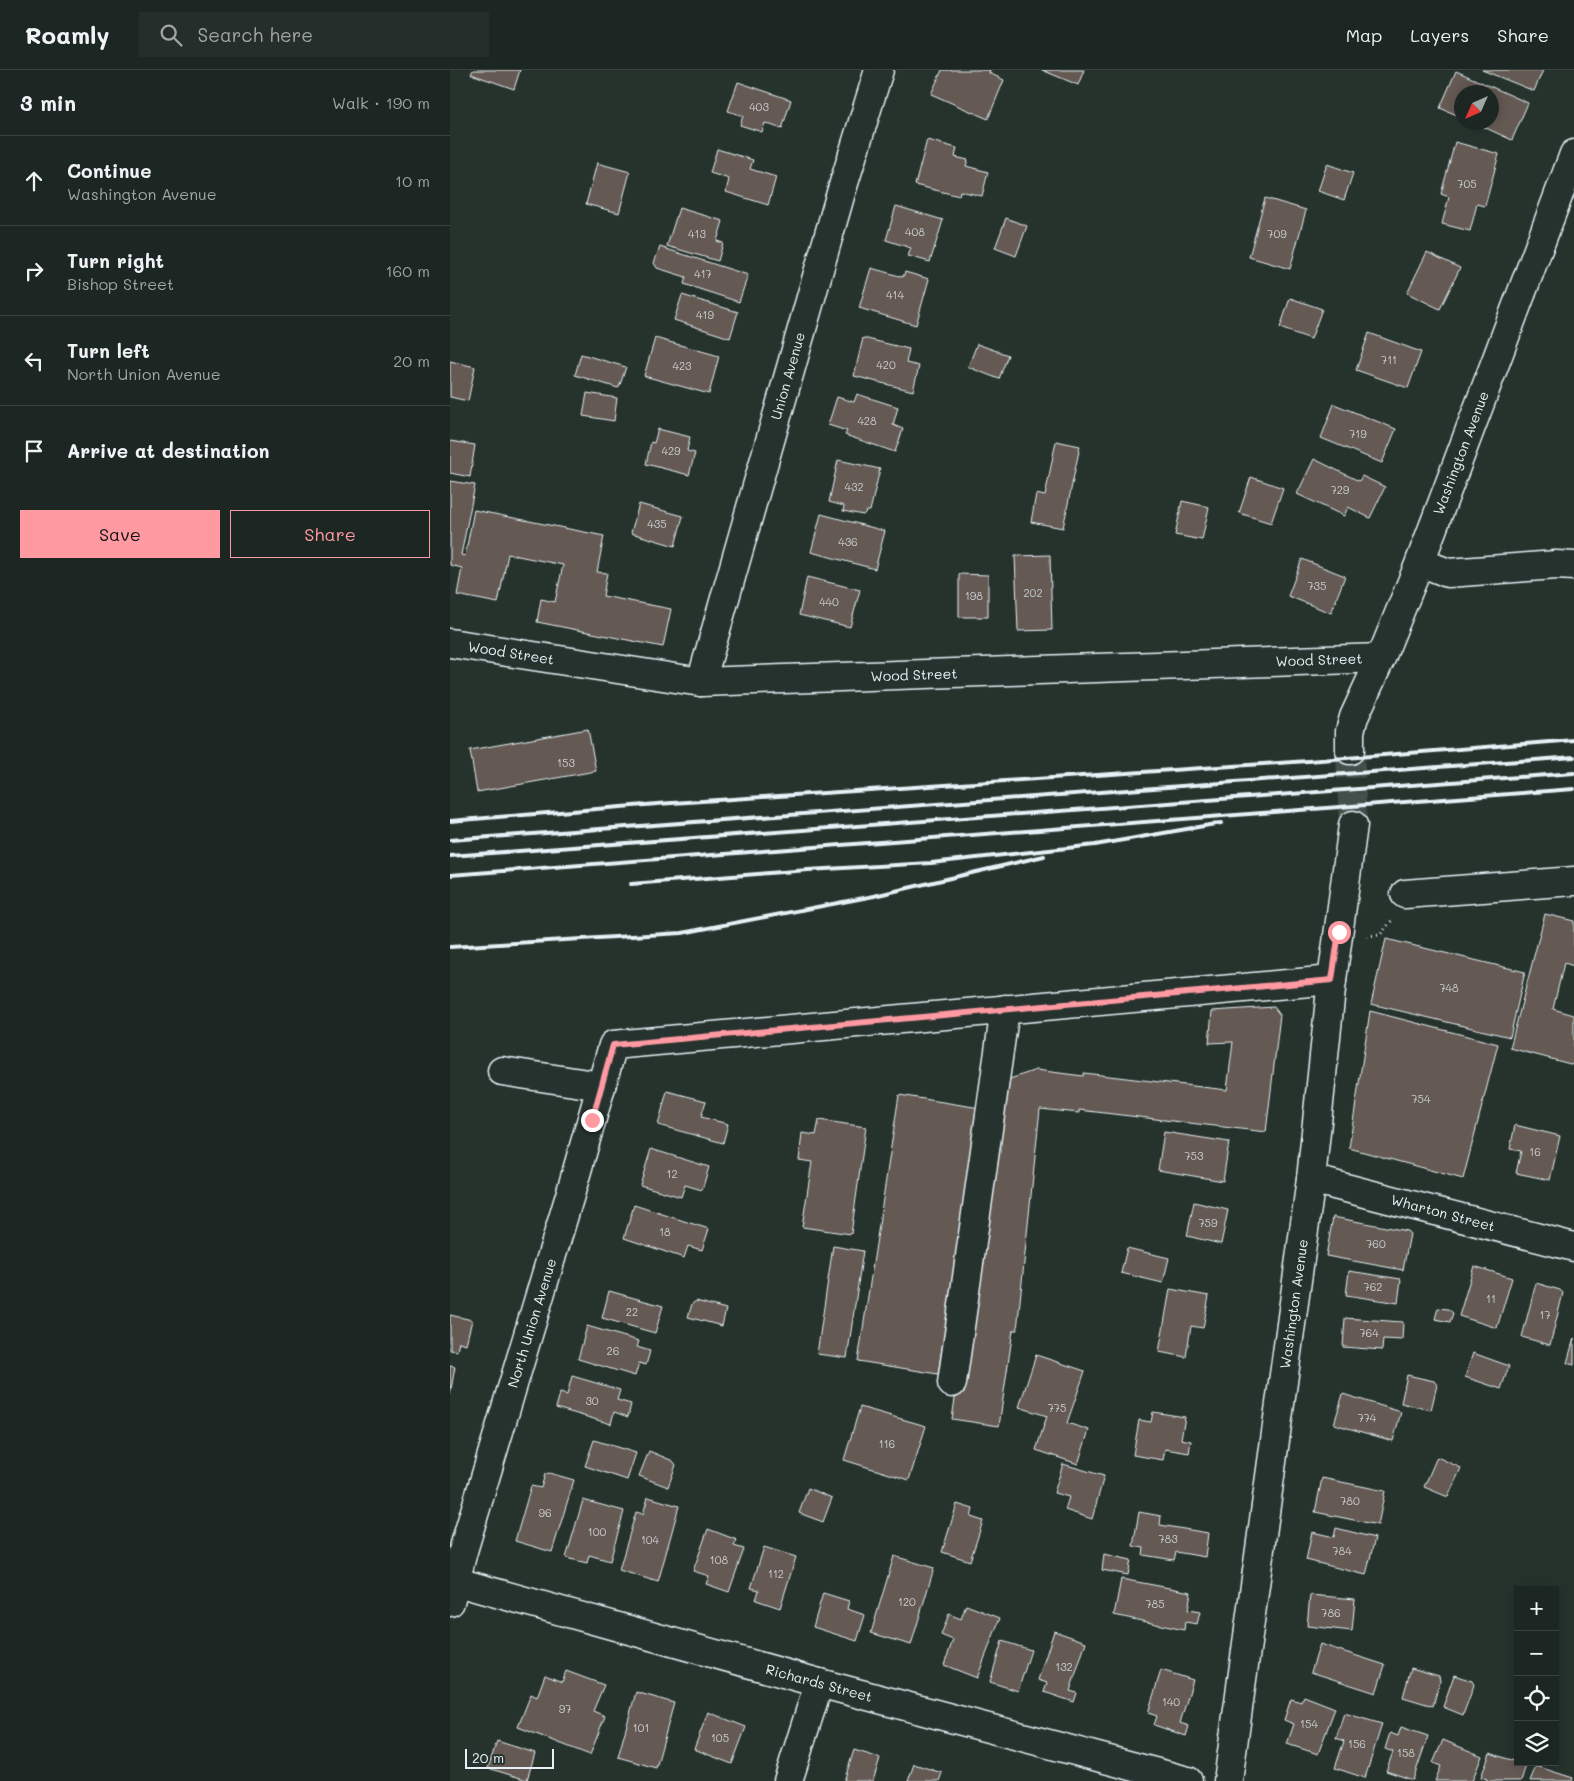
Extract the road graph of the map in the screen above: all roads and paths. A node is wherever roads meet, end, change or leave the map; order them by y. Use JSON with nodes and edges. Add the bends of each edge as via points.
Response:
{"nodes":[{"id":1,"x":879,"y":70,"type":"edge"},
{"id":2,"x":1574,"y":154,"type":"edge"},
{"id":3,"x":1420,"y":562,"type":"junction"},
{"id":4,"x":1574,"y":566,"type":"edge"},
{"id":5,"x":450,"y":643,"type":"edge"},
{"id":6,"x":1381,"y":658,"type":"junction"},
{"id":7,"x":701,"y":682,"type":"junction"},
{"id":8,"x":1350,"y":750,"type":"tunnel mouth"},
{"id":9,"x":1353,"y":825,"type":"tunnel mouth"},
{"id":10,"x":1574,"y":881,"type":"edge"},
{"id":11,"x":1405,"y":894,"type":"joint"},
{"id":12,"x":1339,"y":932,"type":"junction"},
{"id":13,"x":1332,"y":980,"type":"junction"},
{"id":14,"x":1005,"y":1009,"type":"junction"},
{"id":15,"x":502,"y":1071,"type":"dead end"},
{"id":16,"x":601,"y":1086,"type":"junction"},
{"id":17,"x":1311,"y":1178,"type":"junction"},
{"id":18,"x":1574,"y":1247,"type":"edge"},
{"id":19,"x":952,"y":1383,"type":"dead end"},
{"id":20,"x":452,"y":1588,"type":"edge"},
{"id":21,"x":819,"y":1683,"type":"junction"},
{"id":22,"x":788,"y":1781,"type":"edge"},
{"id":23,"x":1188,"y":1781,"type":"edge"},
{"id":24,"x":1228,"y":1781,"type":"edge"}],
"edges":[{"from":1,"to":7,"type":"street","name":"Union Avenue"},
{"from":2,"to":3,"type":"street","name":"Washington Avenue"},
{"from":3,"to":4,"type":"street","via":[[1448,573]]},
{"from":3,"to":6,"type":"street","name":"Washington Avenue"},
{"from":5,"to":7,"type":"street","name":"Wood Street"},
{"from":6,"to":7,"type":"street","name":"Wood Street"},
{"from":6,"to":8,"type":"street","name":"Washington Avenue","via":[[1354,717]]},
{"from":9,"to":12,"type":"street","name":"Washington Avenue"},
{"from":10,"to":11,"type":"street"},
{"from":11,"to":12,"type":"path","via":[[1394,919],[1380,935]]},
{"from":12,"to":13,"type":"street","name":"Washington Avenue"},
{"from":13,"to":14,"type":"street"},
{"from":13,"to":17,"type":"street","name":"Washington Avenue"},
{"from":14,"to":16,"type":"street","name":"North Union Avenue","via":[[613,1045]]},
{"from":14,"to":19,"type":"street"},
{"from":15,"to":16,"type":"street"},
{"from":16,"to":20,"type":"street","name":"North Union Avenue"},
{"from":17,"to":18,"type":"street","name":"Wharton Street"},
{"from":17,"to":24,"type":"street","name":"Washington Avenue"},
{"from":20,"to":21,"type":"street","name":"Richards Street"},
{"from":21,"to":22,"type":"street"},
{"from":21,"to":23,"type":"street","name":"Richards Street"}]}
